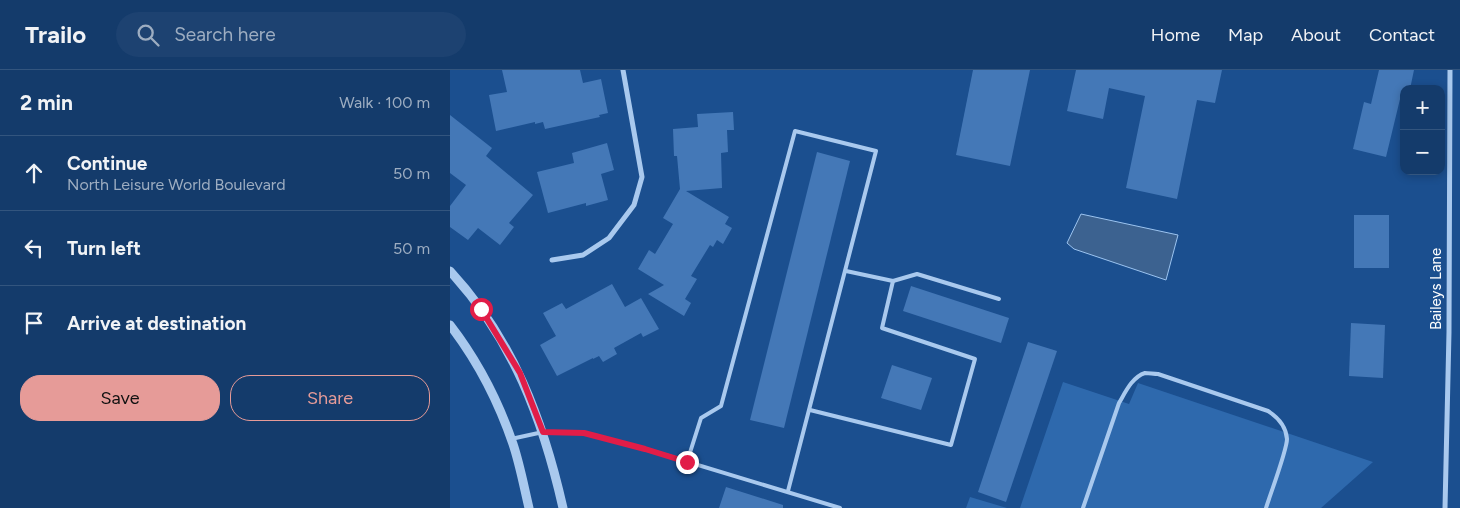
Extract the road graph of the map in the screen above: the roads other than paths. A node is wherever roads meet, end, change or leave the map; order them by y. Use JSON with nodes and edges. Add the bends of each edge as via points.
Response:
{"nodes":[{"id":1,"x":623,"y":70,"type":"edge"},
{"id":2,"x":1450,"y":70,"type":"edge"},
{"id":3,"x":552,"y":260,"type":"dead end"},
{"id":4,"x":450,"y":271,"type":"edge"},
{"id":5,"x":846,"y":271,"type":"junction"},
{"id":6,"x":893,"y":281,"type":"junction"},
{"id":7,"x":999,"y":299,"type":"dead end"},
{"id":8,"x":450,"y":325,"type":"edge"},
{"id":9,"x":810,"y":410,"type":"junction"},
{"id":10,"x":543,"y":432,"type":"junction"},
{"id":11,"x":511,"y":439,"type":"junction"},
{"id":12,"x":687,"y":462,"type":"junction"},
{"id":13,"x":788,"y":491,"type":"junction"},
{"id":14,"x":529,"y":508,"type":"edge"},
{"id":15,"x":563,"y":508,"type":"edge"},
{"id":16,"x":840,"y":508,"type":"edge"},
{"id":17,"x":1083,"y":508,"type":"edge"},
{"id":18,"x":1266,"y":508,"type":"edge"},
{"id":19,"x":1445,"y":508,"type":"edge"}],
"edges":[{"from":1,"to":3,"type":"street","via":[[642,176],[634,205],[610,238],[582,256]]},
{"from":2,"to":19,"type":"street","name":"Baileys Lane"},
{"from":4,"to":10,"type":"street","via":[[481,309],[520,373]]},
{"from":5,"to":6,"type":"lane"},
{"from":5,"to":9,"type":"lane"},
{"from":5,"to":12,"type":"lane","via":[[876,151],[795,131],[721,406],[701,418]]},
{"from":6,"to":7,"type":"lane","via":[[917,274]]},
{"from":6,"to":9,"type":"lane","via":[[882,328],[975,359],[950,444]]},
{"from":8,"to":11,"type":"street","via":[[488,386]]},
{"from":9,"to":13,"type":"lane"},
{"from":10,"to":11,"type":"lane"},
{"from":10,"to":12,"type":"lane","via":[[584,433]]},
{"from":10,"to":15,"type":"street"},
{"from":11,"to":14,"type":"street"},
{"from":12,"to":13,"type":"lane"},
{"from":13,"to":16,"type":"lane"},
{"from":17,"to":18,"type":"lane","via":[[1119,403],[1135,380],[1146,373],[1158,374],[1268,412],[1279,419],[1287,441]]}]}
